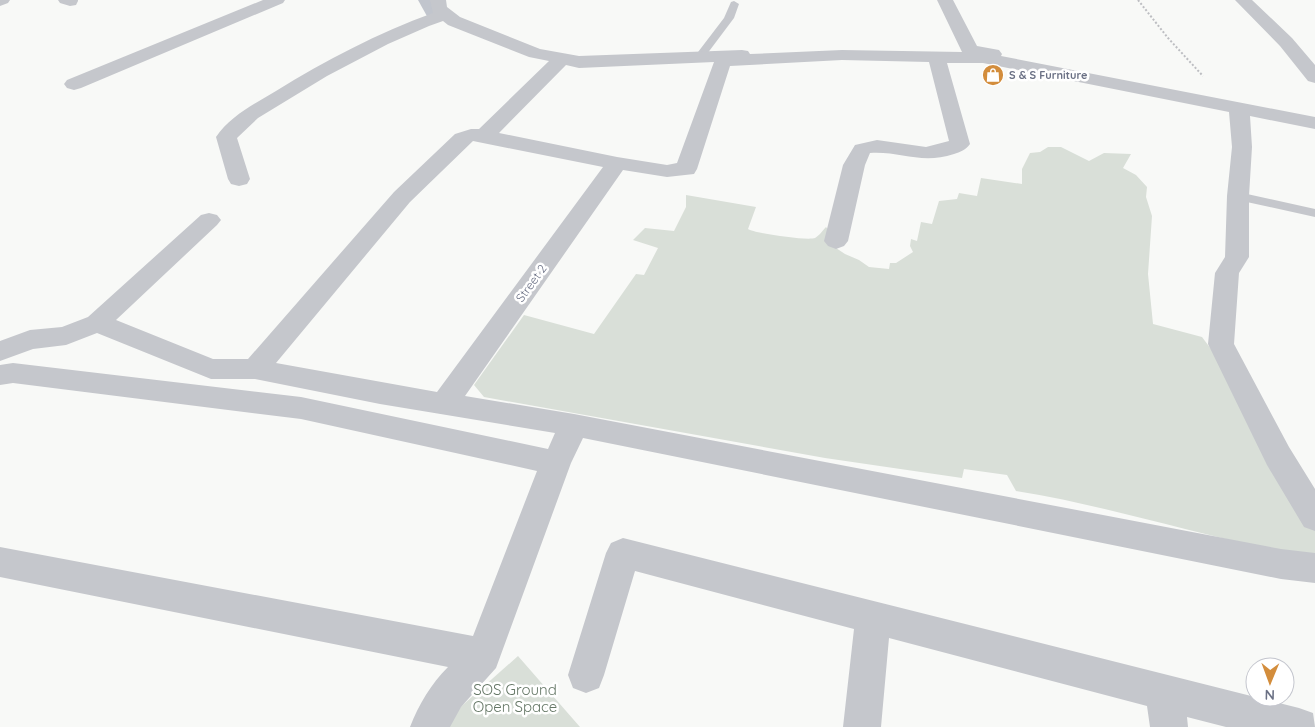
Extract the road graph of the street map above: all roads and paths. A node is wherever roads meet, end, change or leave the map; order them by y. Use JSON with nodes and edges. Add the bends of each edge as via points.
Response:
{"nodes":[{"id":1,"x":277,"y":0,"type":"edge"},
{"id":2,"x":945,"y":0,"type":"edge"},
{"id":3,"x":1138,"y":0,"type":"edge"},
{"id":4,"x":1243,"y":0,"type":"edge"},
{"id":5,"x":734,"y":4,"type":"dead end"},
{"id":6,"x":442,"y":7,"type":"edge"},
{"id":7,"x":970,"y":52,"type":"junction"},
{"id":8,"x":700,"y":56,"type":"junction"},
{"id":9,"x":937,"y":58,"type":"junction"},
{"id":10,"x":561,"y":59,"type":"junction"},
{"id":11,"x":1315,"y":77,"type":"edge"},
{"id":12,"x":74,"y":84,"type":"dead end"},
{"id":13,"x":1218,"y":92,"type":"junction"},
{"id":14,"x":1239,"y":108,"type":"junction"},
{"id":15,"x":1315,"y":112,"type":"edge"},
{"id":16,"x":1315,"y":123,"type":"edge"},
{"id":17,"x":484,"y":136,"type":"junction"},
{"id":18,"x":617,"y":163,"type":"junction"},
{"id":19,"x":239,"y":179,"type":"dead end"},
{"id":20,"x":1238,"y":196,"type":"junction"},
{"id":21,"x":1315,"y":213,"type":"edge"},
{"id":22,"x":209,"y":220,"type":"dead end"},
{"id":23,"x":836,"y":241,"type":"dead end"},
{"id":24,"x":97,"y":323,"type":"junction"},
{"id":25,"x":0,"y":351,"type":"edge"},
{"id":26,"x":255,"y":369,"type":"junction"},
{"id":27,"x":0,"y":375,"type":"edge"},
{"id":28,"x":444,"y":404,"type":"junction"},
{"id":29,"x":574,"y":425,"type":"junction"},
{"id":30,"x":556,"y":463,"type":"junction"},
{"id":31,"x":1315,"y":517,"type":"edge"},
{"id":32,"x":0,"y":562,"type":"edge"},
{"id":33,"x":1315,"y":568,"type":"edge"},
{"id":34,"x":873,"y":617,"type":"junction"},
{"id":35,"x":483,"y":656,"type":"junction"},
{"id":36,"x":586,"y":675,"type":"dead end"},
{"id":37,"x":1164,"y":691,"type":"junction"},
{"id":38,"x":429,"y":727,"type":"edge"},
{"id":39,"x":862,"y":727,"type":"edge"},
{"id":40,"x":1169,"y":727,"type":"edge"},
{"id":41,"x":1299,"y":727,"type":"edge"}],
"edges":[{"from":1,"to":12,"type":"street"},
{"from":2,"to":7,"type":"street"},
{"from":3,"to":13,"type":"path"},
{"from":4,"to":11,"type":"street","via":[[1286,42]]},
{"from":5,"to":8,"type":"lane","via":[[729,18]]},
{"from":6,"to":10,"type":"street","via":[[454,21],[535,53]]},
{"from":6,"to":19,"type":"street","via":[[319,72],[237,123],[226,137]]},
{"from":7,"to":8,"type":"street"},
{"from":7,"to":13,"type":"street","via":[[1056,60]]},
{"from":8,"to":10,"type":"street","via":[[579,62]]},
{"from":9,"to":14,"type":"street","via":[[983,58]]},
{"from":9,"to":18,"type":"street","via":[[842,56],[723,60],[686,168],[667,171]]},
{"from":9,"to":23,"type":"street","via":[[960,144],[943,152],[920,154],[871,146],[862,149],[854,165]]},
{"from":10,"to":17,"type":"street"},
{"from":13,"to":15,"type":"street"},
{"from":14,"to":16,"type":"street"},
{"from":14,"to":20,"type":"street","via":[[1242,147]]},
{"from":17,"to":18,"type":"street"},
{"from":17,"to":26,"type":"street","via":[[462,138],[402,197]]},
{"from":18,"to":28,"type":"street","name":"Street 2"},
{"from":20,"to":21,"type":"lane"},
{"from":20,"to":31,"type":"street","via":[[1236,257],[1226,273],[1221,344],[1278,456]]},
{"from":22,"to":24,"type":"street"},
{"from":24,"to":25,"type":"street","via":[[66,336],[30,340]]},
{"from":24,"to":26,"type":"street","via":[[211,369]]},
{"from":26,"to":28,"type":"street"},
{"from":27,"to":30,"type":"street","via":[[13,373],[301,408]]},
{"from":28,"to":29,"type":"street"},
{"from":29,"to":30,"type":"street"},
{"from":29,"to":33,"type":"street","via":[[1281,564]]},
{"from":30,"to":35,"type":"street"},
{"from":32,"to":35,"type":"street"},
{"from":34,"to":36,"type":"street","via":[[622,552]]},
{"from":34,"to":37,"type":"street"},
{"from":34,"to":39,"type":"street"},
{"from":35,"to":38,"type":"street","via":[[448,694]]},
{"from":37,"to":40,"type":"street"},
{"from":37,"to":41,"type":"street"}]}
